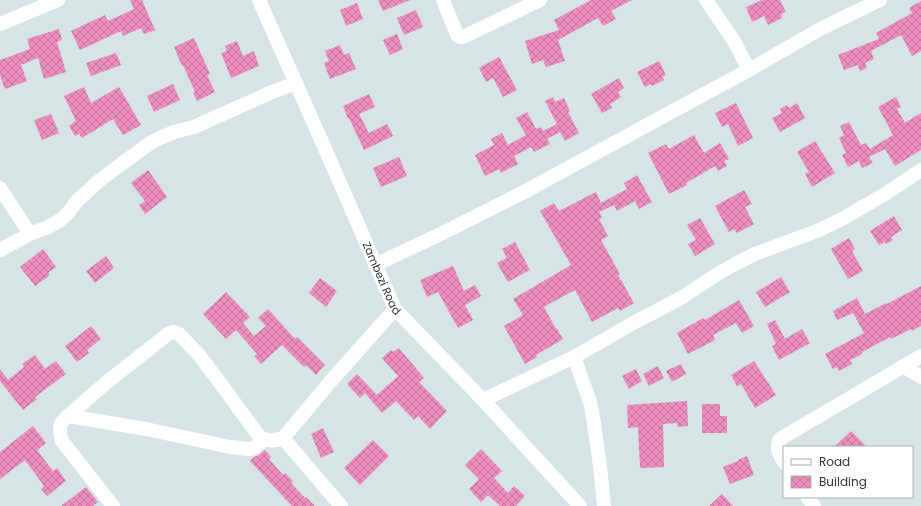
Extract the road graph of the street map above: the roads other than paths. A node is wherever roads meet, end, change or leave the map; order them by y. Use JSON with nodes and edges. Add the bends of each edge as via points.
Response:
{"nodes":[{"id":1,"x":58,"y":0,"type":"edge"},
{"id":2,"x":259,"y":0,"type":"edge"},
{"id":3,"x":443,"y":0,"type":"edge"},
{"id":4,"x":540,"y":0,"type":"edge"},
{"id":5,"x":706,"y":0,"type":"edge"},
{"id":6,"x":880,"y":0,"type":"edge"},
{"id":7,"x":0,"y":24,"type":"edge"},
{"id":8,"x":749,"y":70,"type":"junction"},
{"id":9,"x":296,"y":83,"type":"junction"},
{"id":10,"x":921,"y":170,"type":"edge"},
{"id":11,"x":0,"y":188,"type":"edge"},
{"id":12,"x":30,"y":234,"type":"junction"},
{"id":13,"x":0,"y":250,"type":"edge"},
{"id":14,"x":375,"y":265,"type":"junction"},
{"id":15,"x":395,"y":309,"type":"junction"},
{"id":16,"x":921,"y":356,"type":"edge"},
{"id":17,"x":574,"y":357,"type":"junction"},
{"id":18,"x":903,"y":366,"type":"junction"},
{"id":19,"x":921,"y":377,"type":"edge"},
{"id":20,"x":483,"y":400,"type":"junction"},
{"id":21,"x":68,"y":416,"type":"junction"},
{"id":22,"x":283,"y":438,"type":"junction"},
{"id":23,"x":264,"y":440,"type":"junction"},
{"id":24,"x":783,"y":460,"type":"edge"},
{"id":25,"x":113,"y":506,"type":"edge"},
{"id":26,"x":341,"y":506,"type":"edge"},
{"id":27,"x":580,"y":506,"type":"edge"},
{"id":28,"x":604,"y":506,"type":"edge"}],
"edges":[{"from":1,"to":7,"type":"street"},
{"from":2,"to":9,"type":"street","name":"Zambezi Road"},
{"from":3,"to":4,"type":"street","via":[[457,35],[463,37]]},
{"from":5,"to":8,"type":"street","via":[[734,40]]},
{"from":6,"to":8,"type":"street","via":[[822,28]]},
{"from":8,"to":14,"type":"street","via":[[524,192]]},
{"from":9,"to":12,"type":"street","via":[[149,144],[99,181],[59,221]]},
{"from":9,"to":14,"type":"street","name":"Zambezi Road"},
{"from":10,"to":17,"type":"street","via":[[842,219],[737,263],[681,298]]},
{"from":11,"to":12,"type":"street"},
{"from":12,"to":13,"type":"street"},
{"from":14,"to":15,"type":"street","name":"Zambezi Road"},
{"from":15,"to":20,"type":"street","name":"Zambezi Road"},
{"from":15,"to":22,"type":"street"},
{"from":16,"to":18,"type":"street"},
{"from":17,"to":20,"type":"street"},
{"from":17,"to":28,"type":"street","via":[[590,402]]},
{"from":18,"to":19,"type":"street"},
{"from":18,"to":24,"type":"street","via":[[780,439],[777,445]]},
{"from":20,"to":27,"type":"street","name":"Zambezi Road"},
{"from":21,"to":23,"type":"street","via":[[146,428],[230,447],[250,449]]},
{"from":21,"to":23,"type":"street","via":[[106,382],[174,332],[199,355]]},
{"from":21,"to":25,"type":"street","via":[[60,427],[62,441]]},
{"from":22,"to":23,"type":"street"},
{"from":22,"to":26,"type":"street"}]}
